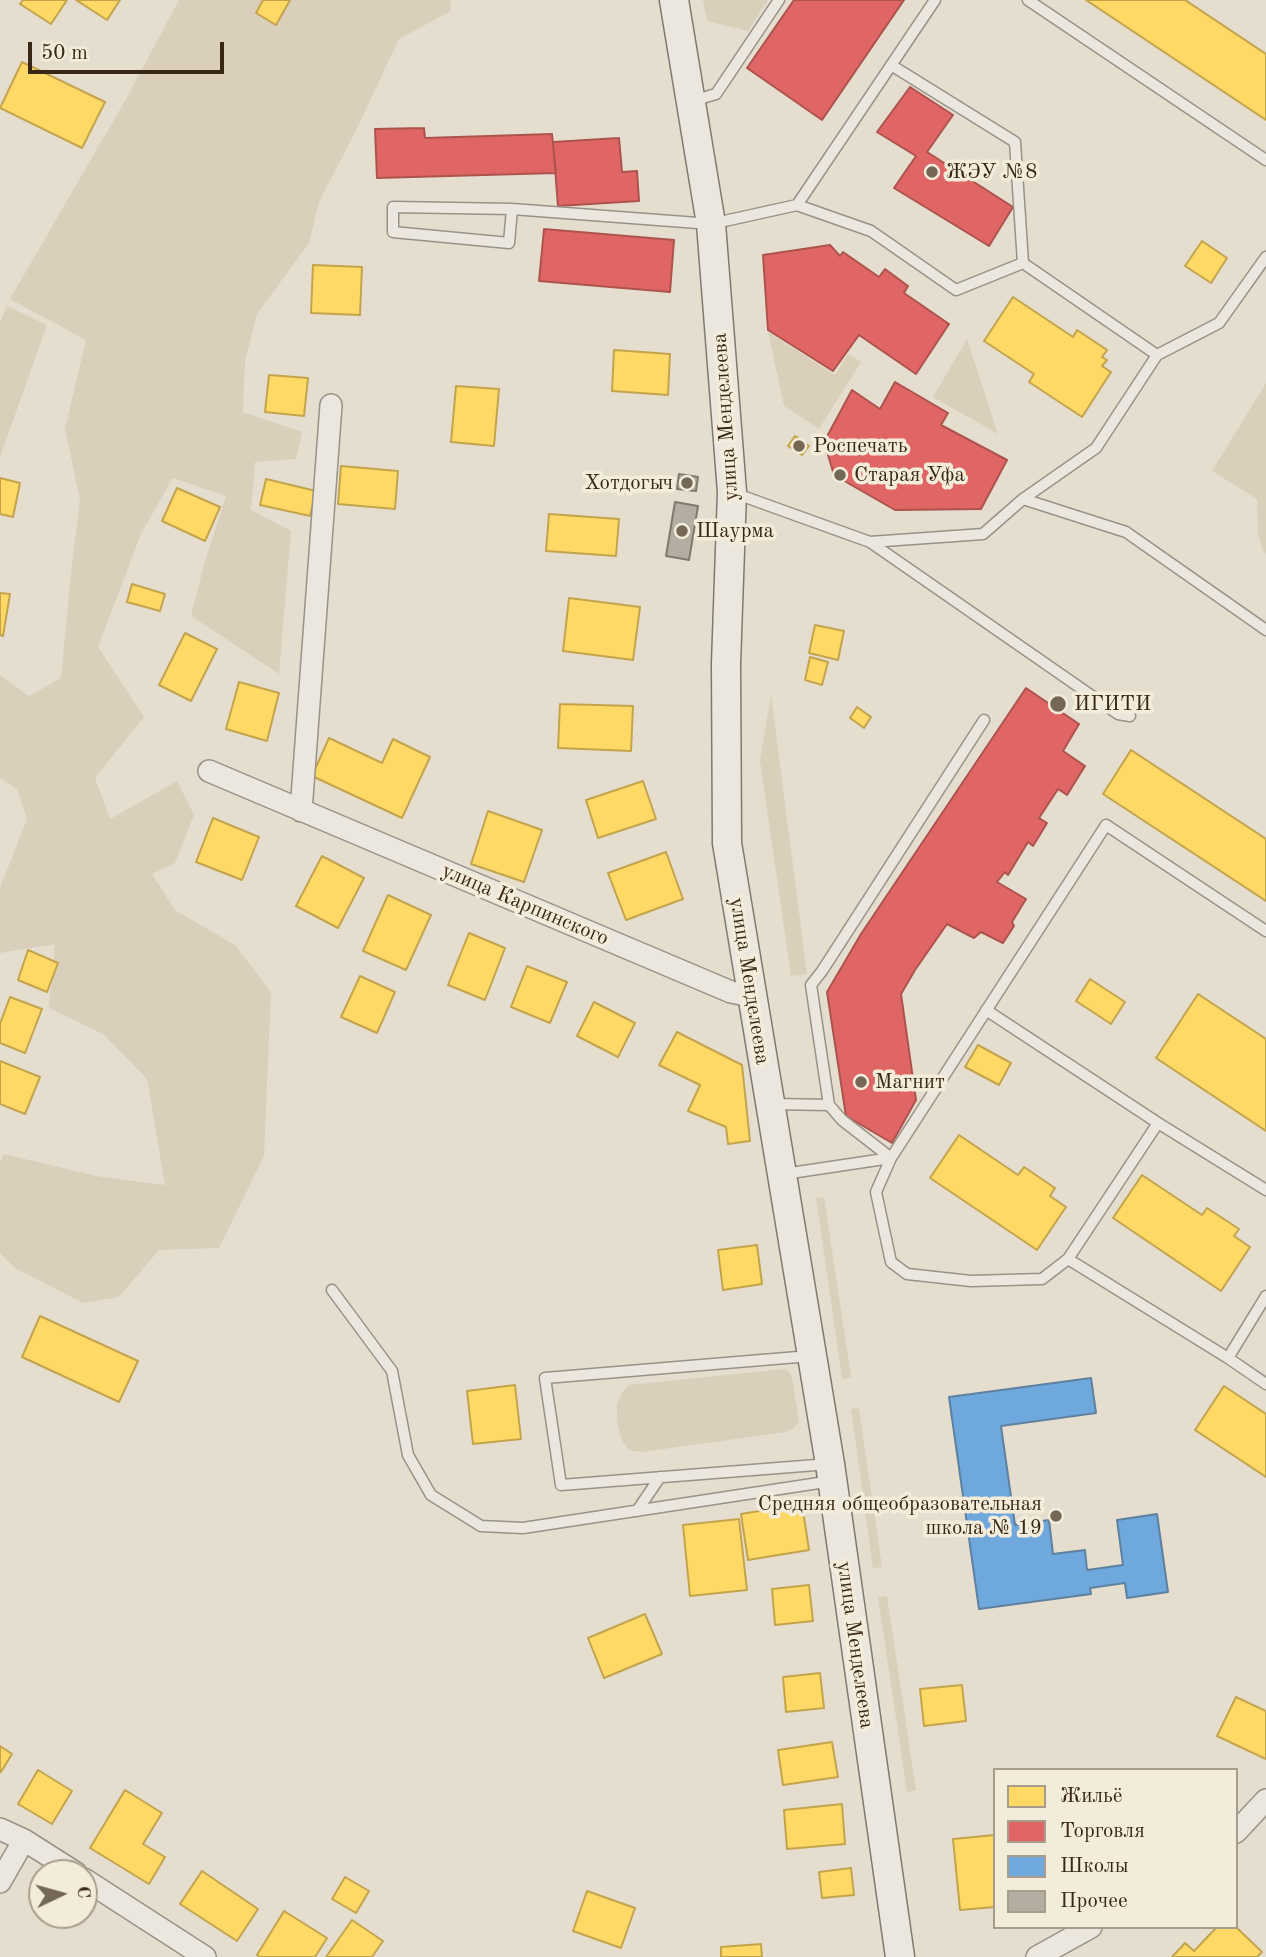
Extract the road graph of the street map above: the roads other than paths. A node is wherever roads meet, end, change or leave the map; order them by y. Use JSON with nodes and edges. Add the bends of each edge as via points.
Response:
{"nodes":[{"id":1,"x":674,"y":0,"type":"edge"},
{"id":2,"x":779,"y":0,"type":"edge"},
{"id":3,"x":935,"y":0,"type":"edge"},
{"id":4,"x":1028,"y":0,"type":"edge"},
{"id":5,"x":891,"y":65,"type":"junction"},
{"id":6,"x":692,"y":101,"type":"junction"},
{"id":7,"x":1266,"y":160,"type":"edge"},
{"id":8,"x":797,"y":205,"type":"junction"},
{"id":9,"x":512,"y":209,"type":"junction"},
{"id":10,"x":711,"y":223,"type":"junction"},
{"id":11,"x":1266,"y":257,"type":"edge"},
{"id":12,"x":1023,"y":263,"type":"junction"},
{"id":13,"x":1157,"y":355,"type":"junction"},
{"id":14,"x":331,"y":405,"type":"dead end"},
{"id":15,"x":732,"y":492,"type":"junction"},
{"id":16,"x":1023,"y":499,"type":"junction"},
{"id":17,"x":870,"y":542,"type":"junction"},
{"id":18,"x":1266,"y":630,"type":"edge"},
{"id":19,"x":1130,"y":716,"type":"dead end"},
{"id":20,"x":984,"y":720,"type":"dead end"},
{"id":21,"x":209,"y":771,"type":"dead end"},
{"id":22,"x":301,"y":811,"type":"junction"},
{"id":23,"x":1266,"y":932,"type":"edge"},
{"id":24,"x":751,"y":996,"type":"junction"},
{"id":25,"x":986,"y":1010,"type":"junction"},
{"id":26,"x":769,"y":1104,"type":"junction"},
{"id":27,"x":830,"y":1105,"type":"junction"},
{"id":28,"x":1158,"y":1123,"type":"junction"},
{"id":29,"x":891,"y":1158,"type":"junction"},
{"id":30,"x":782,"y":1174,"type":"junction"},
{"id":31,"x":1266,"y":1190,"type":"edge"},
{"id":32,"x":1068,"y":1259,"type":"junction"},
{"id":33,"x":332,"y":1290,"type":"dead end"},
{"id":34,"x":1266,"y":1296,"type":"edge"},
{"id":35,"x":813,"y":1356,"type":"junction"},
{"id":36,"x":1228,"y":1358,"type":"junction"},
{"id":37,"x":1266,"y":1384,"type":"edge"},
{"id":38,"x":831,"y":1473,"type":"junction"},
{"id":39,"x":660,"y":1477,"type":"junction"},
{"id":40,"x":637,"y":1510,"type":"junction"},
{"id":41,"x":1266,"y":1800,"type":"edge"},
{"id":42,"x":0,"y":1829,"type":"edge"},
{"id":43,"x":1238,"y":1830,"type":"edge"},
{"id":44,"x":24,"y":1840,"type":"junction"},
{"id":45,"x":53,"y":1859,"type":"edge"},
{"id":46,"x":0,"y":1882,"type":"edge"},
{"id":47,"x":98,"y":1887,"type":"edge"},
{"id":48,"x":1087,"y":1929,"type":"edge"},
{"id":49,"x":205,"y":1957,"type":"edge"},
{"id":50,"x":900,"y":1957,"type":"edge"},
{"id":51,"x":1037,"y":1957,"type":"edge"}],
"edges":[{"from":1,"to":6,"type":"main road","name":"улица Менделеева"},
{"from":2,"to":6,"type":"lane","via":[[716,94]]},
{"from":3,"to":5,"type":"lane"},
{"from":4,"to":7,"type":"lane"},
{"from":5,"to":8,"type":"lane"},
{"from":5,"to":12,"type":"lane","via":[[1015,142]]},
{"from":6,"to":10,"type":"main road","name":"улица Менделеева"},
{"from":8,"to":10,"type":"lane"},
{"from":8,"to":12,"type":"lane","via":[[871,231],[956,290]]},
{"from":9,"to":9,"type":"lane","via":[[509,243],[393,232],[393,207]]},
{"from":9,"to":10,"type":"lane"},
{"from":10,"to":15,"type":"main road","name":"улица Менделеева"},
{"from":11,"to":13,"type":"lane","via":[[1219,323]]},
{"from":12,"to":13,"type":"lane"},
{"from":13,"to":16,"type":"lane","via":[[1096,448]]},
{"from":14,"to":22,"type":"street"},
{"from":15,"to":17,"type":"lane"},
{"from":15,"to":24,"type":"main road","name":"улица Менделеева","via":[[726,664],[727,843]]},
{"from":16,"to":17,"type":"lane","via":[[984,534]]},
{"from":16,"to":18,"type":"lane","via":[[1126,532]]},
{"from":17,"to":19,"type":"lane","via":[[1118,714]]},
{"from":20,"to":27,"type":"lane","via":[[811,985]]},
{"from":21,"to":22,"type":"street","name":"улица Карпинского"},
{"from":22,"to":24,"type":"street","name":"улица Карпинского","via":[[731,992]]},
{"from":23,"to":25,"type":"lane","via":[[1106,825]]},
{"from":24,"to":26,"type":"main road","name":"улица Менделеева"},
{"from":25,"to":28,"type":"lane"},
{"from":25,"to":29,"type":"lane"},
{"from":26,"to":27,"type":"lane"},
{"from":26,"to":30,"type":"main road","name":"улица Менделеева"},
{"from":27,"to":29,"type":"lane"},
{"from":28,"to":31,"type":"lane"},
{"from":28,"to":32,"type":"lane"},
{"from":29,"to":30,"type":"lane"},
{"from":29,"to":32,"type":"lane","via":[[876,1192],[891,1262],[907,1275],[971,1281],[1042,1279]]},
{"from":30,"to":35,"type":"main road","name":"улица Менделеева"},
{"from":32,"to":36,"type":"lane"},
{"from":33,"to":40,"type":"lane","via":[[392,1371],[408,1455],[431,1495],[481,1526],[523,1528]]},
{"from":34,"to":36,"type":"lane"},
{"from":35,"to":38,"type":"main road","name":"улица Менделеева"},
{"from":35,"to":39,"type":"lane","via":[[545,1378],[561,1485]]},
{"from":36,"to":37,"type":"lane"},
{"from":38,"to":39,"type":"lane"},
{"from":38,"to":40,"type":"lane"},
{"from":38,"to":50,"type":"main road","name":"улица Менделеева"},
{"from":39,"to":40,"type":"lane"},
{"from":41,"to":43,"type":"street"},
{"from":42,"to":44,"type":"street"},
{"from":44,"to":45,"type":"street"},
{"from":44,"to":46,"type":"street"},
{"from":47,"to":49,"type":"street"},
{"from":48,"to":51,"type":"street"}]}
